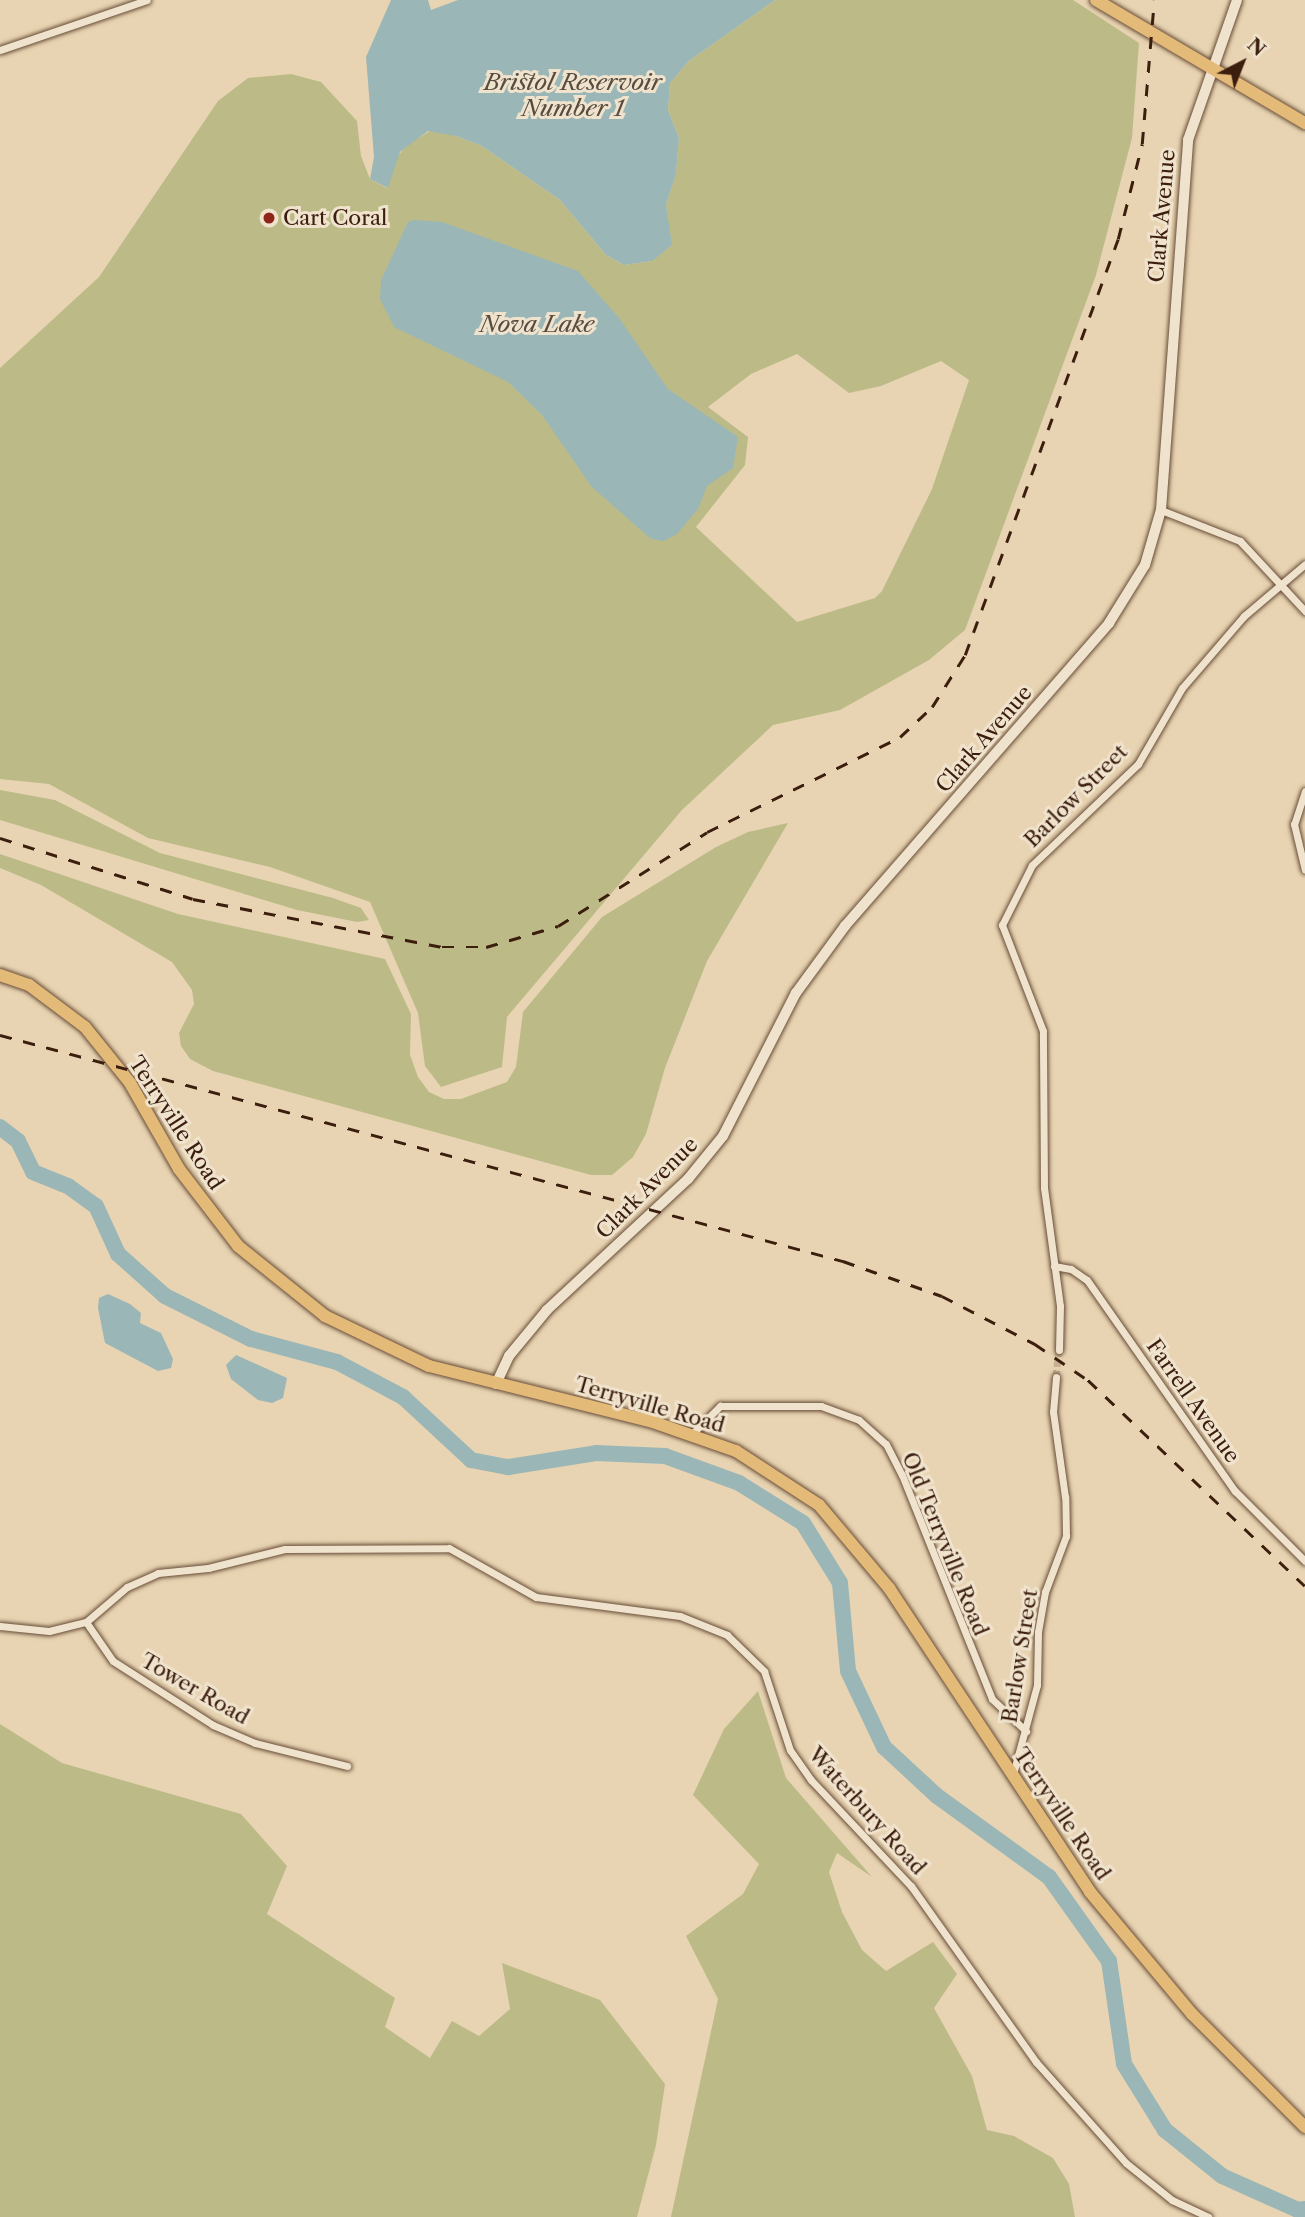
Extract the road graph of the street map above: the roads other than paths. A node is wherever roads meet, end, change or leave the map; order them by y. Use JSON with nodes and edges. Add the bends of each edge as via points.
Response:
{"nodes":[{"id":1,"x":147,"y":0,"type":"edge"},
{"id":2,"x":1096,"y":0,"type":"edge"},
{"id":3,"x":1237,"y":0,"type":"edge"},
{"id":4,"x":0,"y":50,"type":"edge"},
{"id":5,"x":1209,"y":70,"type":"junction"},
{"id":6,"x":1305,"y":122,"type":"edge"},
{"id":7,"x":1161,"y":510,"type":"junction"},
{"id":8,"x":1305,"y":564,"type":"edge"},
{"id":9,"x":1282,"y":583,"type":"junction"},
{"id":10,"x":1305,"y":611,"type":"edge"},
{"id":11,"x":1305,"y":791,"type":"edge"},
{"id":12,"x":1305,"y":870,"type":"edge"},
{"id":13,"x":0,"y":975,"type":"edge"},
{"id":14,"x":1054,"y":1266,"type":"junction"},
{"id":15,"x":1059,"y":1350,"type":"tunnel mouth"},
{"id":16,"x":1056,"y":1377,"type":"tunnel mouth"},
{"id":17,"x":496,"y":1384,"type":"junction"},
{"id":18,"x":692,"y":1434,"type":"junction"},
{"id":19,"x":1305,"y":1561,"type":"edge"},
{"id":20,"x":86,"y":1622,"type":"junction"},
{"id":21,"x":0,"y":1626,"type":"edge"},
{"id":22,"x":1026,"y":1731,"type":"junction"},
{"id":23,"x":347,"y":1766,"type":"dead end"},
{"id":24,"x":1013,"y":1774,"type":"junction"},
{"id":25,"x":1305,"y":2127,"type":"edge"},
{"id":26,"x":1208,"y":2217,"type":"edge"}],
"edges":[{"from":1,"to":4,"type":"street"},
{"from":2,"to":5,"type":"highway"},
{"from":3,"to":5,"type":"main road","name":"Clark Avenue"},
{"from":5,"to":6,"type":"highway"},
{"from":5,"to":7,"type":"main road","name":"Clark Avenue","via":[[1188,140],[1182,194]]},
{"from":7,"to":9,"type":"street","via":[[1240,541]]},
{"from":7,"to":17,"type":"main road","name":"Clark Avenue","via":[[1145,565],[1109,623],[845,926],[796,993],[723,1136],[688,1179],[539,1319],[509,1356]]},
{"from":8,"to":9,"type":"street","name":"Barlow Street"},
{"from":9,"to":10,"type":"street"},
{"from":9,"to":14,"type":"street","name":"Barlow Street","via":[[1244,616],[1182,688],[1138,764],[1032,865],[1002,925],[1043,1031],[1044,1188]]},
{"from":11,"to":12,"type":"street","via":[[1294,830]]},
{"from":13,"to":17,"type":"highway","name":"Terryville Road","via":[[29,985],[85,1027],[130,1083],[178,1168],[238,1246],[281,1284],[377,1345]]},
{"from":14,"to":15,"type":"street","name":"Barlow Street"},
{"from":14,"to":19,"type":"street","name":"Farrell Avenue","via":[[1087,1280],[1236,1492]]},
{"from":16,"to":22,"type":"street","name":"Barlow Street","via":[[1053,1412],[1067,1527],[1045,1592],[1038,1632],[1037,1685]]},
{"from":17,"to":18,"type":"highway","name":"Terryville Road"},
{"from":18,"to":22,"type":"street","name":"Old Terryville Road","via":[[719,1406],[821,1406],[859,1419],[886,1444],[902,1475],[992,1699]]},
{"from":18,"to":24,"type":"highway","name":"Terryville Road","via":[[736,1451],[781,1477],[842,1528],[890,1588]]},
{"from":20,"to":21,"type":"street","name":"Waterbury Road","via":[[49,1631]]},
{"from":20,"to":23,"type":"street","name":"Tower Road","via":[[113,1661],[213,1725],[255,1743]]},
{"from":20,"to":26,"type":"street","name":"Waterbury Road","via":[[127,1587],[158,1573],[208,1568],[285,1549],[369,1552],[449,1548],[536,1597],[680,1616],[727,1635],[764,1671],[790,1750],[811,1780],[911,1886],[1036,2062],[1126,2163],[1172,2200]]},
{"from":22,"to":24,"type":"street","name":"Barlow Street"},
{"from":24,"to":25,"type":"highway","name":"Terryville Road","via":[[1098,1902],[1192,2014]]}]}
